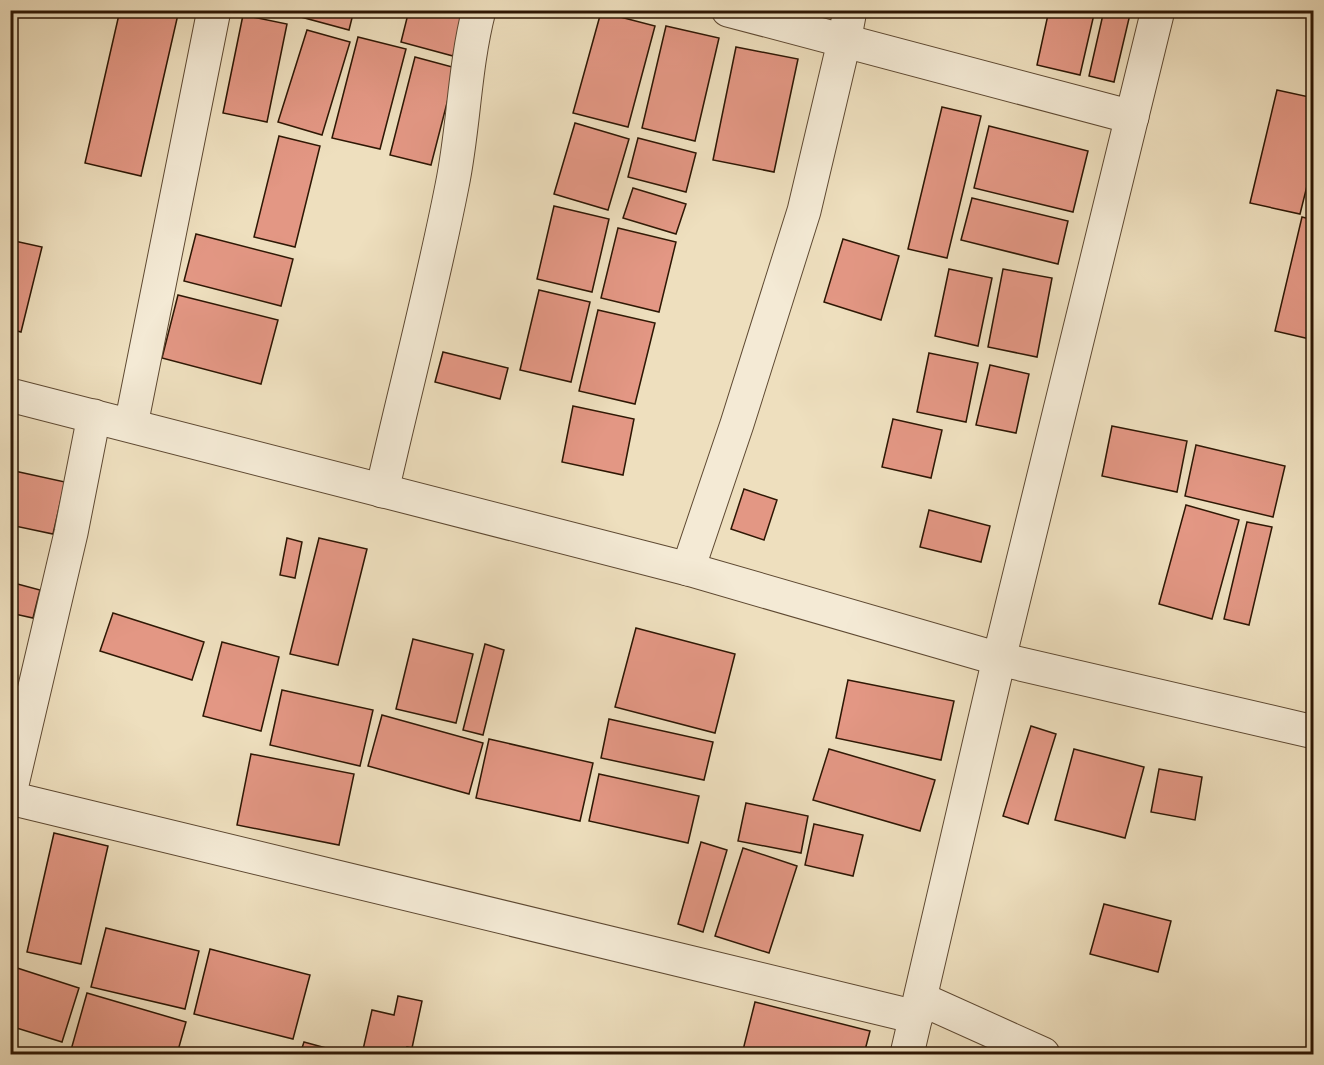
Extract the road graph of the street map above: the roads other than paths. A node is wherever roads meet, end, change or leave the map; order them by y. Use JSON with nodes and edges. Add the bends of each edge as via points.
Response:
{"nodes":[{"id":1,"x":214,"y":10,"type":"edge"},
{"id":2,"x":479,"y":10,"type":"edge"},
{"id":3,"x":728,"y":10,"type":"edge"},
{"id":4,"x":1158,"y":10,"type":"edge"},
{"id":5,"x":847,"y":26,"type":"edge"},
{"id":6,"x":1132,"y":117,"type":"junction"},
{"id":7,"x":10,"y":395,"type":"edge"},
{"id":8,"x":94,"y":416,"type":"junction"},
{"id":9,"x":131,"y":425,"type":"junction"},
{"id":10,"x":382,"y":491,"type":"junction"},
{"id":11,"x":688,"y":569,"type":"junction"},
{"id":12,"x":999,"y":659,"type":"junction"},
{"id":13,"x":1314,"y":732,"type":"edge"},
{"id":14,"x":17,"y":741,"type":"edge"},
{"id":15,"x":10,"y":793,"type":"edge"},
{"id":16,"x":10,"y":798,"type":"edge"},
{"id":17,"x":919,"y":1008,"type":"junction"},
{"id":18,"x":907,"y":1054,"type":"edge"},
{"id":19,"x":1043,"y":1054,"type":"edge"}],
"edges":[{"from":1,"to":9,"type":"street"},
{"from":2,"to":10,"type":"street","via":[[453,183]]},
{"from":3,"to":5,"type":"street"},
{"from":4,"to":6,"type":"street"},
{"from":5,"to":6,"type":"street"},
{"from":5,"to":11,"type":"street","via":[[804,211]]},
{"from":6,"to":12,"type":"street"},
{"from":7,"to":8,"type":"street"},
{"from":8,"to":9,"type":"street"},
{"from":8,"to":14,"type":"street","via":[[71,533]]},
{"from":9,"to":10,"type":"street"},
{"from":10,"to":11,"type":"street"},
{"from":11,"to":12,"type":"street"},
{"from":12,"to":13,"type":"street"},
{"from":12,"to":17,"type":"street"},
{"from":14,"to":15,"type":"street"},
{"from":16,"to":17,"type":"street"},
{"from":17,"to":18,"type":"street"},
{"from":17,"to":19,"type":"street"}]}
